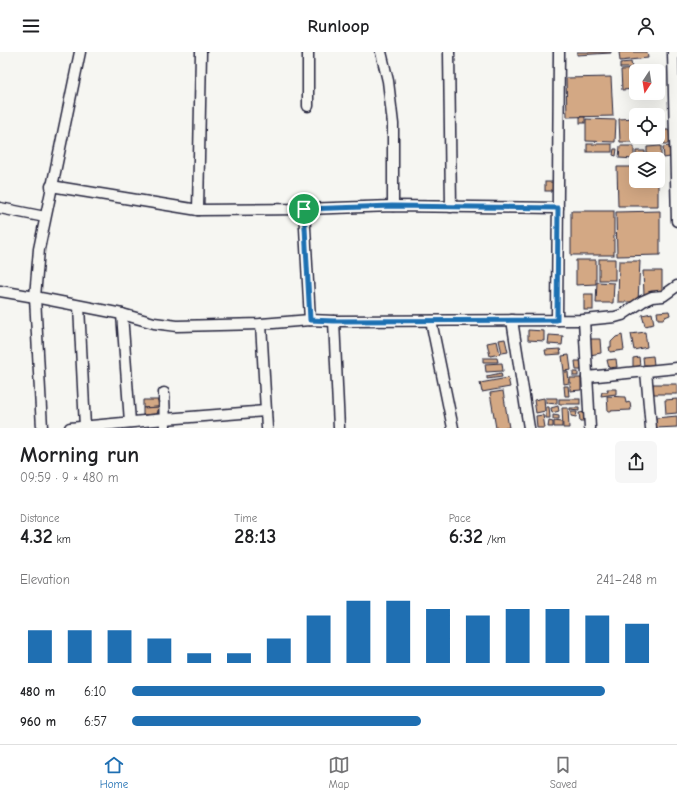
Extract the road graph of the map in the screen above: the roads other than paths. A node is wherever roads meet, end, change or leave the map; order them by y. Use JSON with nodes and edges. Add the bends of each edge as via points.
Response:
{"nodes":[{"id":1,"x":80,"y":52,"type":"edge"},
{"id":2,"x":201,"y":52,"type":"edge"},
{"id":3,"x":308,"y":52,"type":"edge"},
{"id":4,"x":381,"y":52,"type":"edge"},
{"id":5,"x":449,"y":52,"type":"edge"},
{"id":6,"x":559,"y":52,"type":"edge"},
{"id":7,"x":673,"y":52,"type":"edge"},
{"id":8,"x":675,"y":66,"type":"edge"},
{"id":9,"x":308,"y":106,"type":"dead end"},
{"id":10,"x":51,"y":186,"type":"junction"},
{"id":11,"x":392,"y":206,"type":"junction"},
{"id":12,"x":451,"y":207,"type":"junction"},
{"id":13,"x":0,"y":208,"type":"edge"},
{"id":14,"x":558,"y":208,"type":"junction"},
{"id":15,"x":304,"y":209,"type":"junction"},
{"id":16,"x":198,"y":210,"type":"junction"},
{"id":17,"x":45,"y":217,"type":"junction"},
{"id":18,"x":677,"y":217,"type":"edge"},
{"id":19,"x":677,"y":221,"type":"edge"},
{"id":20,"x":677,"y":286,"type":"edge"},
{"id":21,"x":0,"y":291,"type":"edge"},
{"id":22,"x":36,"y":297,"type":"junction"},
{"id":23,"x":79,"y":306,"type":"junction"},
{"id":24,"x":122,"y":314,"type":"junction"},
{"id":25,"x":310,"y":320,"type":"junction"},
{"id":26,"x":512,"y":320,"type":"junction"},
{"id":27,"x":557,"y":320,"type":"junction"},
{"id":28,"x":584,"y":320,"type":"junction"},
{"id":29,"x":334,"y":321,"type":"junction"},
{"id":30,"x":431,"y":321,"type":"junction"},
{"id":31,"x":261,"y":324,"type":"junction"},
{"id":32,"x":677,"y":368,"type":"edge"},
{"id":33,"x":646,"y":371,"type":"junction"},
{"id":34,"x":587,"y":377,"type":"junction"},
{"id":35,"x":164,"y":393,"type":"dead end"},
{"id":36,"x":266,"y":411,"type":"junction"},
{"id":37,"x":130,"y":422,"type":"junction"},
{"id":38,"x":165,"y":423,"type":"edge"},
{"id":39,"x":84,"y":427,"type":"junction"},
{"id":40,"x":42,"y":428,"type":"edge"},
{"id":41,"x":70,"y":428,"type":"edge"},
{"id":42,"x":267,"y":428,"type":"edge"},
{"id":43,"x":339,"y":428,"type":"edge"},
{"id":44,"x":453,"y":428,"type":"edge"},
{"id":45,"x":529,"y":428,"type":"edge"},
{"id":46,"x":590,"y":428,"type":"edge"},
{"id":47,"x":651,"y":428,"type":"edge"}],
"edges":[{"from":1,"to":10,"type":"street"},
{"from":2,"to":16,"type":"street"},
{"from":3,"to":9,"type":"street"},
{"from":4,"to":11,"type":"street","via":[[388,80],[393,124]]},
{"from":5,"to":12,"type":"street"},
{"from":6,"to":14,"type":"street"},
{"from":7,"to":8,"type":"street"},
{"from":8,"to":18,"type":"street"},
{"from":10,"to":16,"type":"street"},
{"from":10,"to":17,"type":"street"},
{"from":11,"to":12,"type":"street"},
{"from":11,"to":15,"type":"street"},
{"from":12,"to":14,"type":"street"},
{"from":13,"to":17,"type":"street"},
{"from":14,"to":27,"type":"street"},
{"from":15,"to":16,"type":"street"},
{"from":15,"to":25,"type":"street"},
{"from":17,"to":22,"type":"street","via":[[39,249]]},
{"from":18,"to":19,"type":"street"},
{"from":20,"to":28,"type":"street","via":[[663,296],[643,301],[622,315]]},
{"from":21,"to":22,"type":"street"},
{"from":22,"to":23,"type":"street"},
{"from":22,"to":40,"type":"street"},
{"from":23,"to":24,"type":"street"},
{"from":23,"to":39,"type":"street"},
{"from":24,"to":31,"type":"street","via":[[177,326]]},
{"from":24,"to":37,"type":"street"},
{"from":25,"to":29,"type":"street"},
{"from":25,"to":31,"type":"street"},
{"from":26,"to":27,"type":"street"},
{"from":26,"to":30,"type":"street"},
{"from":26,"to":45,"type":"street"},
{"from":27,"to":28,"type":"street"},
{"from":28,"to":34,"type":"street"},
{"from":29,"to":30,"type":"street"},
{"from":29,"to":43,"type":"street"},
{"from":30,"to":44,"type":"street"},
{"from":31,"to":36,"type":"street"},
{"from":32,"to":33,"type":"street"},
{"from":33,"to":34,"type":"street"},
{"from":33,"to":47,"type":"street"},
{"from":34,"to":46,"type":"street"},
{"from":35,"to":38,"type":"street"},
{"from":36,"to":38,"type":"street"},
{"from":36,"to":42,"type":"street"},
{"from":37,"to":38,"type":"street"},
{"from":37,"to":39,"type":"street"},
{"from":39,"to":41,"type":"street"}]}
